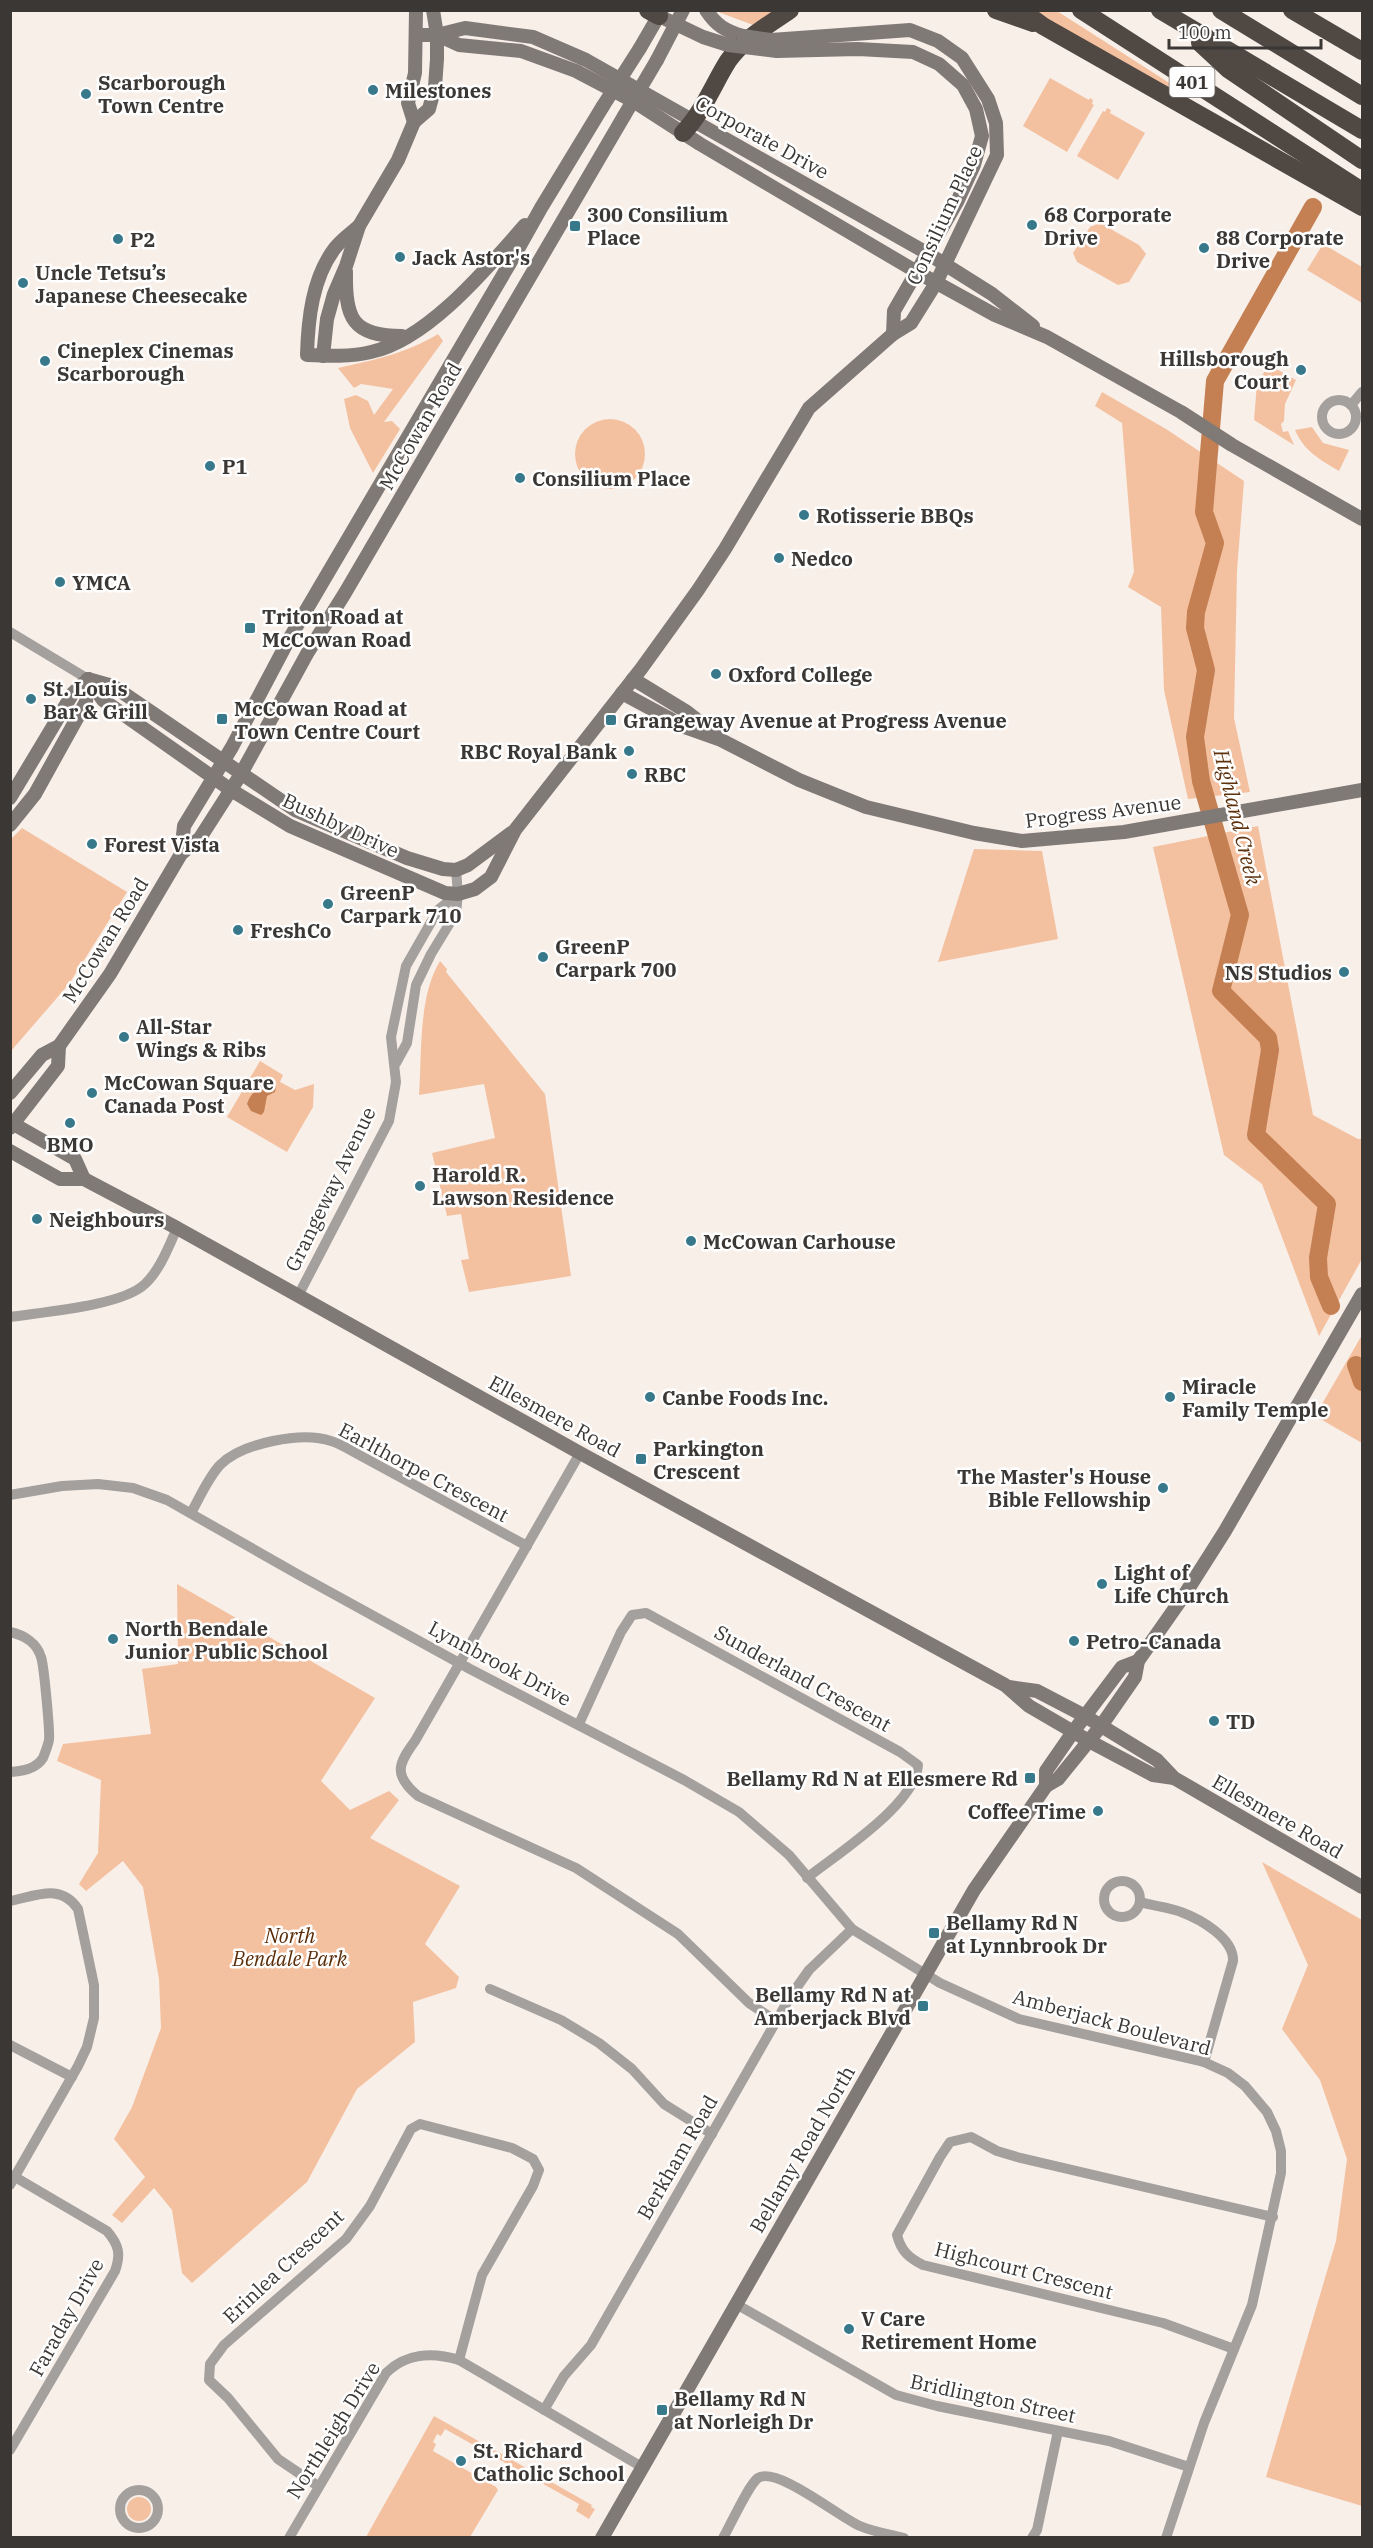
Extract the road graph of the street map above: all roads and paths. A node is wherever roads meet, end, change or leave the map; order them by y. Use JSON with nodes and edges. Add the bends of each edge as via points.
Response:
{"nodes":[{"id":1,"x":416,"y":10,"type":"edge"},
{"id":2,"x":433,"y":10,"type":"edge"},
{"id":3,"x":683,"y":10,"type":"edge"},
{"id":4,"x":706,"y":10,"type":"edge"},
{"id":5,"x":790,"y":10,"type":"edge"},
{"id":6,"x":996,"y":10,"type":"edge"},
{"id":7,"x":1021,"y":10,"type":"edge"},
{"id":8,"x":1081,"y":10,"type":"edge"},
{"id":9,"x":1221,"y":10,"type":"edge"},
{"id":10,"x":1292,"y":10,"type":"edge"},
{"id":11,"x":1316,"y":10,"type":"edge"},
{"id":12,"x":656,"y":12,"type":"edge"},
{"id":13,"x":1167,"y":15,"type":"edge"},
{"id":14,"x":677,"y":24,"type":"junction"},
{"id":15,"x":1043,"y":26,"type":"junction"},
{"id":16,"x":416,"y":35,"type":"junction"},
{"id":17,"x":437,"y":35,"type":"junction"},
{"id":18,"x":1362,"y":41,"type":"edge"},
{"id":19,"x":774,"y":46,"type":"junction"},
{"id":20,"x":1362,"y":51,"type":"edge"},
{"id":21,"x":1362,"y":96,"type":"edge"},
{"id":22,"x":414,"y":122,"type":"junction"},
{"id":23,"x":688,"y":128,"type":"junction"},
{"id":24,"x":1362,"y":130,"type":"edge"},
{"id":25,"x":1362,"y":160,"type":"edge"},
{"id":26,"x":811,"y":186,"type":"junction"},
{"id":27,"x":1362,"y":191,"type":"edge"},
{"id":28,"x":801,"y":204,"type":"junction"},
{"id":29,"x":1362,"y":207,"type":"edge"},
{"id":30,"x":541,"y":208,"type":"junction"},
{"id":31,"x":359,"y":226,"type":"junction"},
{"id":32,"x":927,"y":253,"type":"junction"},
{"id":33,"x":945,"y":264,"type":"junction"},
{"id":34,"x":346,"y":266,"type":"junction"},
{"id":35,"x":917,"y":272,"type":"junction"},
{"id":36,"x":936,"y":283,"type":"junction"},
{"id":37,"x":893,"y":334,"type":"junction"},
{"id":38,"x":407,"y":336,"type":"junction"},
{"id":39,"x":1047,"y":337,"type":"junction"},
{"id":40,"x":323,"y":356,"type":"junction"},
{"id":41,"x":1362,"y":392,"type":"edge"},
{"id":42,"x":1351,"y":405,"type":"dead end"},
{"id":43,"x":1362,"y":519,"type":"edge"},
{"id":44,"x":10,"y":632,"type":"edge"},
{"id":45,"x":88,"y":679,"type":"junction"},
{"id":46,"x":633,"y":679,"type":"junction"},
{"id":47,"x":622,"y":693,"type":"junction"},
{"id":48,"x":721,"y":740,"type":"junction"},
{"id":49,"x":223,"y":761,"type":"junction"},
{"id":50,"x":241,"y":774,"type":"junction"},
{"id":51,"x":213,"y":777,"type":"junction"},
{"id":52,"x":231,"y":790,"type":"junction"},
{"id":53,"x":1362,"y":790,"type":"edge"},
{"id":54,"x":10,"y":798,"type":"edge"},
{"id":55,"x":315,"y":818,"type":"junction"},
{"id":56,"x":10,"y":825,"type":"edge"},
{"id":57,"x":515,"y":830,"type":"junction"},
{"id":58,"x":309,"y":834,"type":"junction"},
{"id":59,"x":181,"y":854,"type":"junction"},
{"id":60,"x":399,"y":854,"type":"junction"},
{"id":61,"x":392,"y":870,"type":"junction"},
{"id":62,"x":456,"y":870,"type":"junction"},
{"id":63,"x":458,"y":894,"type":"junction"},
{"id":64,"x":58,"y":1046,"type":"junction"},
{"id":65,"x":396,"y":1063,"type":"junction"},
{"id":66,"x":10,"y":1093,"type":"edge"},
{"id":67,"x":12,"y":1125,"type":"edge"},
{"id":68,"x":10,"y":1151,"type":"edge"},
{"id":69,"x":84,"y":1179,"type":"junction"},
{"id":70,"x":177,"y":1228,"type":"junction"},
{"id":71,"x":1362,"y":1294,"type":"edge"},
{"id":72,"x":298,"y":1296,"type":"junction"},
{"id":73,"x":10,"y":1317,"type":"edge"},
{"id":74,"x":580,"y":1453,"type":"junction"},
{"id":75,"x":10,"y":1495,"type":"edge"},
{"id":76,"x":191,"y":1513,"type":"junction"},
{"id":77,"x":526,"y":1546,"type":"junction"},
{"id":78,"x":10,"y":1632,"type":"edge"},
{"id":79,"x":1138,"y":1661,"type":"junction"},
{"id":80,"x":459,"y":1663,"type":"junction"},
{"id":81,"x":1009,"y":1687,"type":"junction"},
{"id":82,"x":1085,"y":1716,"type":"junction"},
{"id":83,"x":579,"y":1724,"type":"junction"},
{"id":84,"x":1101,"y":1726,"type":"junction"},
{"id":85,"x":1073,"y":1731,"type":"junction"},
{"id":86,"x":1089,"y":1741,"type":"junction"},
{"id":87,"x":10,"y":1772,"type":"edge"},
{"id":88,"x":1174,"y":1778,"type":"junction"},
{"id":89,"x":1046,"y":1786,"type":"junction"},
{"id":90,"x":807,"y":1878,"type":"junction"},
{"id":91,"x":1362,"y":1887,"type":"edge"},
{"id":92,"x":10,"y":1901,"type":"edge"},
{"id":93,"x":1140,"y":1902,"type":"dead end"},
{"id":94,"x":852,"y":1929,"type":"junction"},
{"id":95,"x":925,"y":1974,"type":"junction"},
{"id":96,"x":490,"y":1989,"type":"dead end"},
{"id":97,"x":776,"y":2021,"type":"junction"},
{"id":98,"x":10,"y":2045,"type":"edge"},
{"id":99,"x":1204,"y":2062,"type":"junction"},
{"id":100,"x":72,"y":2077,"type":"junction"},
{"id":101,"x":711,"y":2134,"type":"junction"},
{"id":102,"x":13,"y":2181,"type":"edge"},
{"id":103,"x":1273,"y":2217,"type":"junction"},
{"id":104,"x":736,"y":2304,"type":"junction"},
{"id":105,"x":1234,"y":2349,"type":"junction"},
{"id":106,"x":459,"y":2360,"type":"junction"},
{"id":107,"x":544,"y":2410,"type":"junction"},
{"id":108,"x":1058,"y":2431,"type":"junction"},
{"id":109,"x":10,"y":2451,"type":"edge"},
{"id":110,"x":642,"y":2467,"type":"junction"},
{"id":111,"x":1189,"y":2467,"type":"junction"},
{"id":112,"x":318,"y":2486,"type":"junction"},
{"id":113,"x":289,"y":2538,"type":"edge"},
{"id":114,"x":602,"y":2538,"type":"edge"},
{"id":115,"x":723,"y":2538,"type":"edge"},
{"id":116,"x":904,"y":2538,"type":"edge"},
{"id":117,"x":1032,"y":2538,"type":"edge"},
{"id":118,"x":1166,"y":2538,"type":"edge"}],
"edges":[{"from":1,"to":16,"type":"street"},
{"from":2,"to":17,"type":"street"},
{"from":3,"to":14,"type":"street","name":"McCowan Road"},
{"from":4,"to":19,"type":"street","name":"Consilium Place","bridge":true,"via":[[714,23],[726,31]]},
{"from":5,"to":23,"type":"highway","via":[[759,31],[729,59]]},
{"from":6,"to":15,"type":"highway"},
{"from":7,"to":15,"type":"highway"},
{"from":8,"to":27,"type":"highway","number":"401"},
{"from":9,"to":21,"type":"highway"},
{"from":10,"to":20,"type":"highway"},
{"from":11,"to":18,"type":"highway"},
{"from":12,"to":14,"type":"street","name":"Consilium Place"},
{"from":12,"to":30,"type":"street","name":"McCowan Road","bridge":true,"via":[[640,48]]},
{"from":13,"to":24,"type":"highway","number":"401"},
{"from":13,"to":25,"type":"highway","via":[[1228,69]]},
{"from":14,"to":19,"type":"street","name":"Consilium Place","bridge":true,"via":[[728,45]]},
{"from":14,"to":50,"type":"street","name":"McCowan Road","bridge":true,"via":[[308,652]]},
{"from":15,"to":29,"type":"highway"},
{"from":16,"to":17,"type":"street","name":"Corporate Drive"},
{"from":16,"to":22,"type":"street","via":[[415,73],[408,103]]},
{"from":17,"to":22,"type":"street","via":[[435,87],[429,109]]},
{"from":17,"to":23,"type":"street","name":"Corporate Drive","via":[[465,28],[533,38],[586,60]]},
{"from":19,"to":32,"type":"street","name":"Consilium Place","via":[[913,52],[939,64],[963,85],[976,110],[982,136],[957,202]]},
{"from":19,"to":33,"type":"street","name":"Consilium Place","via":[[910,30],[938,41],[962,58],[988,99],[996,123],[997,155]]},
{"from":22,"to":31,"type":"street","via":[[398,160]]},
{"from":23,"to":26,"type":"street","name":"Corporate Drive"},
{"from":23,"to":28,"type":"street","name":"Corporate Drive"},
{"from":26,"to":28,"type":"street"},
{"from":26,"to":32,"type":"street","name":"Corporate Drive"},
{"from":28,"to":35,"type":"street","name":"Corporate Drive"},
{"from":30,"to":38,"type":"street","via":[[457,297]]},
{"from":30,"to":49,"type":"street","name":"McCowan Road","via":[[288,641]]},
{"from":31,"to":34,"type":"street"},
{"from":31,"to":40,"type":"street","via":[[334,249],[319,279],[309,318],[307,356]]},
{"from":32,"to":33,"type":"street","name":"Corporate Drive"},
{"from":32,"to":35,"type":"street","name":"Consilium Place"},
{"from":33,"to":36,"type":"street","name":"Consilium Place"},
{"from":33,"to":39,"type":"street","name":"Corporate Drive"},
{"from":34,"to":38,"type":"street","via":[[345,299],[350,315],[360,327],[379,336]]},
{"from":34,"to":40,"type":"street","via":[[327,319]]},
{"from":35,"to":36,"type":"street","name":"Corporate Drive"},
{"from":35,"to":37,"type":"street","name":"Consilium Place","via":[[894,311]]},
{"from":36,"to":37,"type":"street","name":"Consilium Place","via":[[911,322]]},
{"from":36,"to":39,"type":"street","name":"Corporate Drive"},
{"from":37,"to":46,"type":"street","name":"Consilium Place","via":[[809,408],[720,557]]},
{"from":38,"to":40,"type":"street","via":[[372,352]]},
{"from":39,"to":43,"type":"street","name":"Corporate Drive"},
{"from":41,"to":42,"type":"street"},
{"from":44,"to":45,"type":"street"},
{"from":45,"to":49,"type":"street","name":"Bushby Drive","via":[[113,686]]},
{"from":45,"to":51,"type":"street","name":"Bushby Drive","via":[[103,700]]},
{"from":45,"to":54,"type":"street","via":[[73,693]]},
{"from":45,"to":56,"type":"street","via":[[86,702],[35,794]]},
{"from":46,"to":47,"type":"street","name":"Consilium Place"},
{"from":46,"to":48,"type":"street","name":"Progress Avenue","via":[[687,712]]},
{"from":47,"to":48,"type":"street","name":"Progress Avenue","via":[[687,728]]},
{"from":47,"to":57,"type":"street","name":"Grangeway Avenue"},
{"from":48,"to":53,"type":"street","name":"Progress Avenue","via":[[799,780],[866,807],[1022,841],[1124,832]]},
{"from":49,"to":50,"type":"street","name":"Bushby Drive"},
{"from":49,"to":51,"type":"street","name":"McCowan Road"},
{"from":50,"to":52,"type":"street","name":"McCowan Road"},
{"from":50,"to":55,"type":"street","name":"Bushby Drive","via":[[295,810]]},
{"from":51,"to":52,"type":"street","name":"Bushby Drive"},
{"from":51,"to":59,"type":"street","name":"McCowan Road","via":[[184,826]]},
{"from":52,"to":58,"type":"street","name":"Bushby Drive"},
{"from":52,"to":59,"type":"street","name":"McCowan Road","via":[[200,838]]},
{"from":55,"to":58,"type":"street"},
{"from":55,"to":60,"type":"street","name":"Bushby Drive"},
{"from":57,"to":62,"type":"street","name":"Grangeway Avenue"},
{"from":57,"to":63,"type":"street","name":"Grangeway Avenue","via":[[491,877],[475,889]]},
{"from":58,"to":61,"type":"street","name":"Bushby Drive"},
{"from":59,"to":64,"type":"street","name":"McCowan Road","via":[[110,974]]},
{"from":60,"to":61,"type":"street"},
{"from":60,"to":62,"type":"street","name":"Bushby Drive"},
{"from":61,"to":63,"type":"street","name":"Bushby Drive","via":[[445,893]]},
{"from":62,"to":63,"type":"street","name":"Grangeway Avenue"},
{"from":63,"to":65,"type":"street","name":"Grangeway Avenue","via":[[456,914],[416,985],[407,1043]]},
{"from":63,"to":65,"type":"street","name":"Grangeway Avenue","via":[[438,910],[406,966],[391,1037]]},
{"from":64,"to":66,"type":"street","name":"McCowan Road","via":[[42,1055]]},
{"from":64,"to":67,"type":"street","name":"McCowan Road","via":[[58,1066]]},
{"from":65,"to":72,"type":"street","name":"Grangeway Avenue","via":[[389,1121]]},
{"from":67,"to":69,"type":"street","name":"Ellesmere Road","via":[[75,1159]]},
{"from":68,"to":69,"type":"street","name":"Ellesmere Road","via":[[60,1179]]},
{"from":69,"to":70,"type":"street","name":"Ellesmere Road"},
{"from":70,"to":72,"type":"street","name":"Ellesmere Road"},
{"from":70,"to":73,"type":"street","via":[[152,1276],[135,1291],[110,1300]]},
{"from":71,"to":79,"type":"street","name":"Bellamy Road North","via":[[1225,1531]]},
{"from":72,"to":74,"type":"street","name":"Ellesmere Road"},
{"from":74,"to":77,"type":"street"},
{"from":74,"to":81,"type":"street","name":"Ellesmere Road"},
{"from":75,"to":76,"type":"street","name":"Lynnbrook Drive","via":[[85,1483],[112,1484],[146,1492]]},
{"from":76,"to":77,"type":"street","name":"Earlthorpe Crescent","via":[[214,1473],[232,1455],[256,1445],[314,1437],[331,1440]]},
{"from":76,"to":80,"type":"street","name":"Lynnbrook Drive"},
{"from":77,"to":80,"type":"street"},
{"from":78,"to":87,"type":"street","via":[[32,1641],[41,1656],[49,1739],[36,1765],[27,1771]]},
{"from":79,"to":82,"type":"street","name":"Bellamy Road North","via":[[1122,1667]]},
{"from":79,"to":84,"type":"street","name":"Bellamy Road North","via":[[1135,1677]]},
{"from":80,"to":83,"type":"street","name":"Lynnbrook Drive"},
{"from":80,"to":97,"type":"street","via":[[402,1758],[400,1771],[410,1789],[555,1857],[656,1919],[692,1946],[748,2003]]},
{"from":81,"to":82,"type":"street","name":"Ellesmere Road","via":[[1038,1691]]},
{"from":81,"to":85,"type":"street","name":"Ellesmere Road","via":[[1029,1706]]},
{"from":82,"to":84,"type":"street","name":"Ellesmere Road"},
{"from":82,"to":85,"type":"street","name":"Bellamy Road North"},
{"from":83,"to":90,"type":"street","name":"Lynnbrook Drive","via":[[739,1812],[789,1855]]},
{"from":83,"to":90,"type":"street","name":"Sunderland Crescent","via":[[621,1632],[632,1616],[646,1613],[918,1765],[912,1788],[898,1804]]},
{"from":84,"to":86,"type":"street","name":"Bellamy Road North"},
{"from":84,"to":88,"type":"street","name":"Ellesmere Road","via":[[1157,1760]]},
{"from":85,"to":86,"type":"street","name":"Ellesmere Road"},
{"from":85,"to":89,"type":"street","name":"Bellamy Road North","via":[[1046,1771]]},
{"from":86,"to":88,"type":"street","name":"Ellesmere Road","via":[[1153,1775]]},
{"from":86,"to":89,"type":"street","name":"Bellamy Road North","via":[[1058,1779]]},
{"from":88,"to":91,"type":"street","name":"Ellesmere Road"},
{"from":89,"to":95,"type":"street","name":"Bellamy Road North","via":[[974,1890]]},
{"from":90,"to":94,"type":"street","name":"Lynnbrook Drive"},
{"from":92,"to":100,"type":"street","via":[[57,1892],[71,1899],[78,1909],[95,2001],[87,2047]]},
{"from":93,"to":99,"type":"street","via":[[1183,1912],[1224,1940],[1233,1951]]},
{"from":94,"to":95,"type":"street","name":"Lynnbrook Drive"},
{"from":94,"to":97,"type":"street","name":"Berkham Road","via":[[809,1970]]},
{"from":95,"to":99,"type":"street","name":"Amberjack Boulevard","via":[[1019,2019]]},
{"from":95,"to":104,"type":"street","name":"Bellamy Road North"},
{"from":96,"to":101,"type":"street","via":[[561,2020],[599,2043],[632,2069],[664,2104]]},
{"from":97,"to":101,"type":"street","name":"Berkham Road"},
{"from":98,"to":100,"type":"street"},
{"from":99,"to":103,"type":"street","name":"Amberjack Boulevard","via":[[1245,2086],[1267,2112],[1276,2131],[1281,2173]]},
{"from":100,"to":102,"type":"street"},
{"from":101,"to":107,"type":"street","name":"Berkham Road","via":[[591,2345],[564,2376]]},
{"from":102,"to":109,"type":"street","name":"Faraday Drive","via":[[107,2231],[120,2252],[115,2271]]},
{"from":103,"to":105,"type":"street","name":"Amberjack Boulevard","via":[[1252,2305]]},
{"from":103,"to":105,"type":"street","name":"Highcourt Crescent","via":[[1017,2157],[971,2137],[951,2142],[897,2235],[900,2247],[910,2259],[923,2265],[1163,2323]]},
{"from":104,"to":108,"type":"street","name":"Bridlington Street","via":[[896,2395]]},
{"from":104,"to":110,"type":"street","name":"Bellamy Road North"},
{"from":105,"to":111,"type":"street","name":"Amberjack Boulevard"},
{"from":106,"to":107,"type":"street","name":"Northleigh Drive"},
{"from":106,"to":112,"type":"street","name":"Northleigh Drive","via":[[432,2354],[393,2366]]},
{"from":106,"to":112,"type":"street","name":"Erinlea Crescent","via":[[482,2275],[534,2186],[539,2170],[533,2159],[512,2148],[420,2124],[411,2129],[370,2206],[346,2239],[224,2346],[210,2364],[209,2380],[278,2459]]},
{"from":107,"to":110,"type":"street","name":"Northleigh Drive"},
{"from":108,"to":111,"type":"street","name":"Bridlington Street","via":[[1116,2443]]},
{"from":108,"to":117,"type":"street"},
{"from":110,"to":114,"type":"street","name":"Bellamy Road North"},
{"from":111,"to":118,"type":"street","name":"Amberjack Boulevard"},
{"from":112,"to":113,"type":"street","name":"Northleigh Drive"},
{"from":115,"to":116,"type":"street","via":[[751,2486],[767,2475],[791,2484],[860,2526]]}]}
